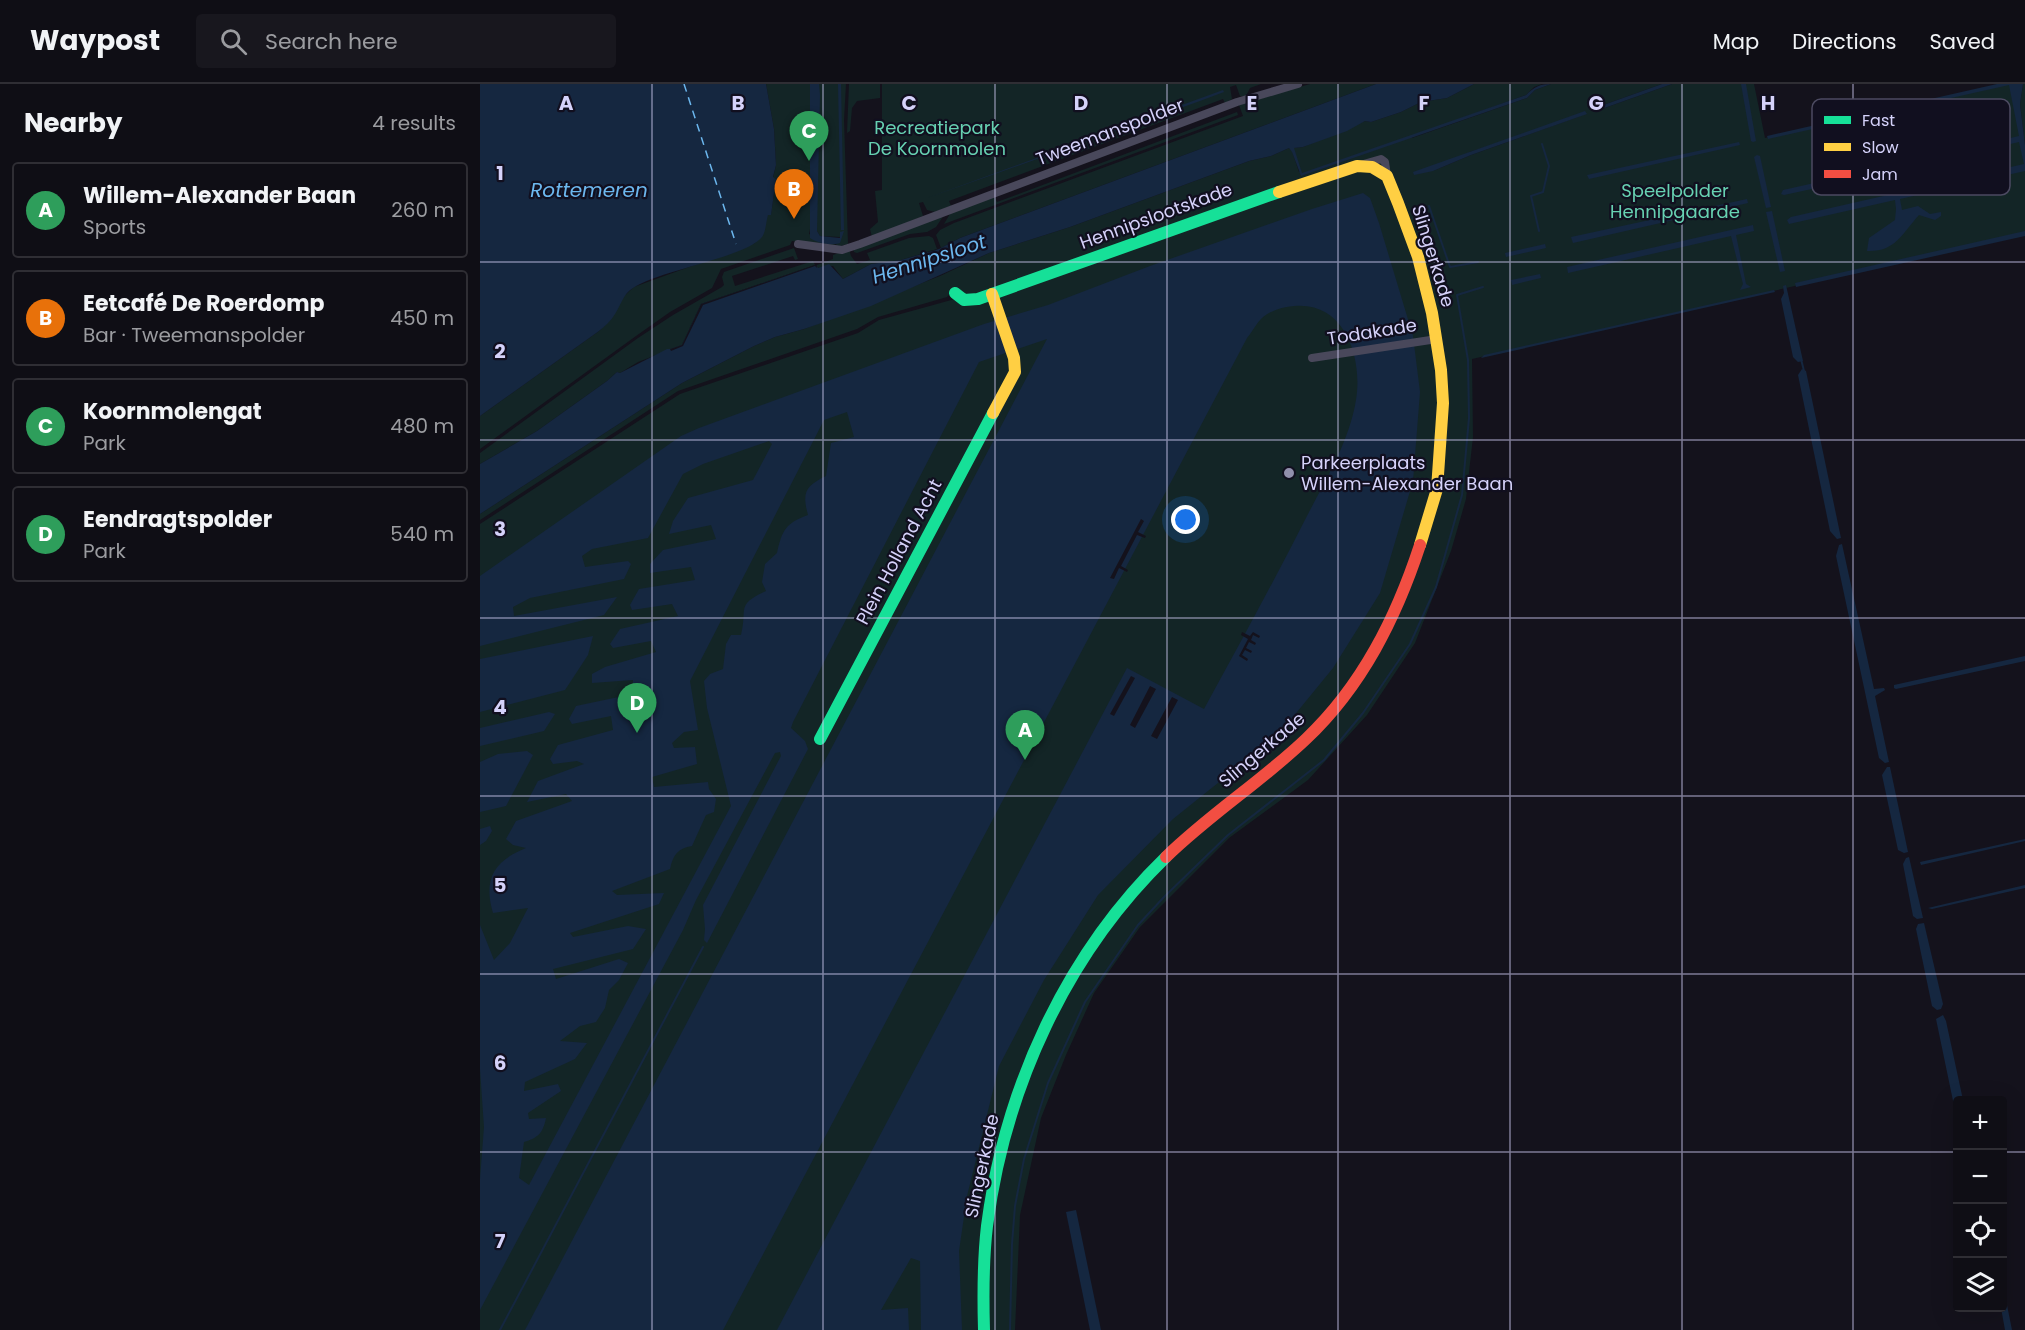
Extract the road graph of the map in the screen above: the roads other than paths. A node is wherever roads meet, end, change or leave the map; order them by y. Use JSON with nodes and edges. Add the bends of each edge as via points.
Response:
{"nodes":[{"id":1,"x":1298,"y":84,"type":"edge"},
{"id":2,"x":1357,"y":166,"type":"junction"},
{"id":3,"x":1387,"y":176,"type":"junction"},
{"id":4,"x":798,"y":244,"type":"dead end"},
{"id":5,"x":955,"y":293,"type":"dead end"},
{"id":6,"x":992,"y":294,"type":"junction"},
{"id":7,"x":1437,"y":339,"type":"junction"},
{"id":8,"x":1312,"y":358,"type":"dead end"},
{"id":9,"x":820,"y":739,"type":"dead end"},
{"id":10,"x":984,"y":1330,"type":"edge"}],
"edges":[{"from":1,"to":4,"type":"street","name":"Tweemanspolder","via":[[1237,102],[842,250]]},
{"from":2,"to":3,"type":"street","name":"Hennipslootskade","via":[[1372,167]]},
{"from":2,"to":3,"type":"street","via":[[1382,159]]},
{"from":2,"to":6,"type":"street","name":"Hennipslootskade"},
{"from":3,"to":7,"type":"street","name":"Slingerkade","via":[[1424,275]]},
{"from":5,"to":6,"type":"street","name":"Hennipslootskade","via":[[971,301]]},
{"from":6,"to":9,"type":"street","name":"Plein Holland Acht","via":[[1014,357],[1015,372]]},
{"from":7,"to":8,"type":"street","name":"Todakade"},
{"from":7,"to":10,"type":"street","name":"Slingerkade","via":[[1443,400],[1440,457],[1435,497],[1406,589],[1377,648],[1339,703],[1294,751],[1226,804],[1146,877],[1077,968],[1032,1054],[1004,1136],[983,1255]]}]}
